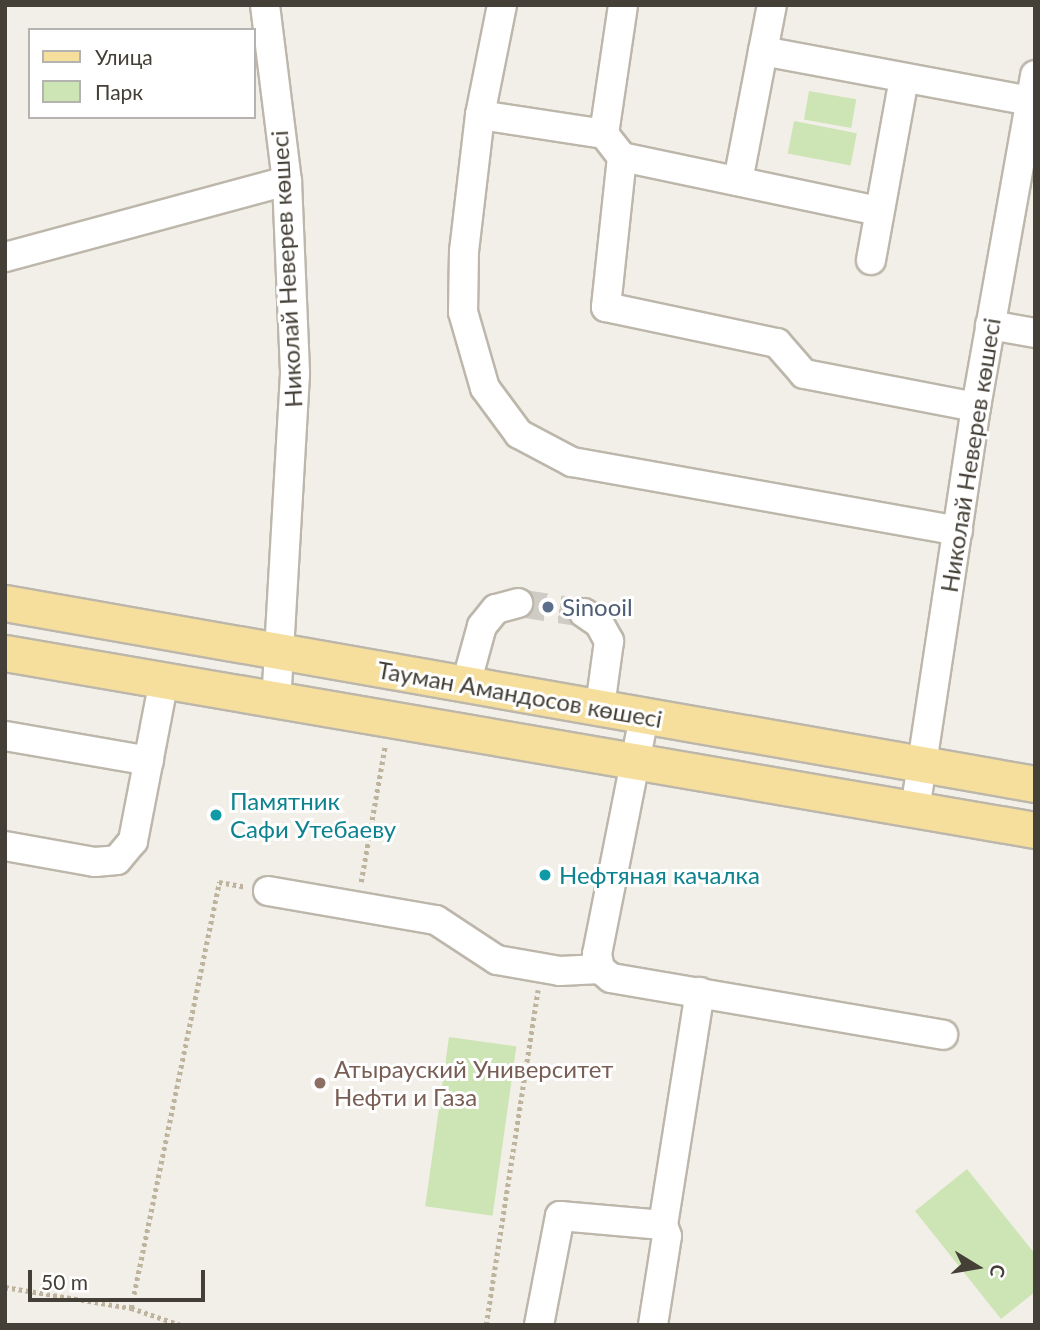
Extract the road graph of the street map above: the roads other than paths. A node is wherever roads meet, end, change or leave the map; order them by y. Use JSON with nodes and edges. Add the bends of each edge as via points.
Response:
{"nodes":[{"id":1,"x":265,"y":5,"type":"edge"},
{"id":2,"x":502,"y":5,"type":"edge"},
{"id":3,"x":623,"y":5,"type":"edge"},
{"id":4,"x":772,"y":5,"type":"edge"},
{"id":5,"x":763,"y":51,"type":"junction"},
{"id":6,"x":904,"y":78,"type":"junction"},
{"id":7,"x":1034,"y":93,"type":"edge"},
{"id":8,"x":480,"y":115,"type":"junction"},
{"id":9,"x":604,"y":134,"type":"junction"},
{"id":10,"x":622,"y":157,"type":"junction"},
{"id":11,"x":286,"y":181,"type":"junction"},
{"id":12,"x":738,"y":181,"type":"junction"},
{"id":13,"x":879,"y":211,"type":"junction"},
{"id":14,"x":5,"y":257,"type":"edge"},
{"id":15,"x":871,"y":260,"type":"dead end"},
{"id":16,"x":990,"y":325,"type":"junction"},
{"id":17,"x":1035,"y":333,"type":"edge"},
{"id":18,"x":976,"y":407,"type":"junction"},
{"id":19,"x":958,"y":531,"type":"junction"},
{"id":20,"x":5,"y":603,"type":"edge"},
{"id":21,"x":518,"y":603,"type":"tunnel mouth"},
{"id":22,"x":584,"y":613,"type":"tunnel mouth"},
{"id":23,"x":282,"y":651,"type":"junction"},
{"id":24,"x":5,"y":653,"type":"edge"},
{"id":25,"x":164,"y":680,"type":"junction"},
{"id":26,"x":466,"y":684,"type":"junction"},
{"id":27,"x":276,"y":701,"type":"junction"},
{"id":28,"x":600,"y":707,"type":"junction"},
{"id":29,"x":644,"y":717,"type":"junction"},
{"id":30,"x":5,"y":736,"type":"edge"},
{"id":31,"x":149,"y":761,"type":"junction"},
{"id":32,"x":636,"y":764,"type":"junction"},
{"id":33,"x":923,"y":765,"type":"junction"},
{"id":34,"x":1035,"y":784,"type":"edge"},
{"id":35,"x":915,"y":810,"type":"junction"},
{"id":36,"x":1035,"y":830,"type":"edge"},
{"id":37,"x":5,"y":846,"type":"edge"},
{"id":38,"x":268,"y":891,"type":"road end"},
{"id":39,"x":600,"y":969,"type":"junction"},
{"id":40,"x":700,"y":992,"type":"junction"},
{"id":41,"x":943,"y":1035,"type":"dead end"},
{"id":42,"x":663,"y":1225,"type":"junction"},
{"id":43,"x":539,"y":1325,"type":"edge"},
{"id":44,"x":653,"y":1325,"type":"edge"}],
"edges":[{"from":1,"to":11,"type":"street","name":"Николай Неверев көшесі"},
{"from":2,"to":8,"type":"street"},
{"from":3,"to":9,"type":"street"},
{"from":4,"to":5,"type":"street"},
{"from":5,"to":6,"type":"street"},
{"from":5,"to":12,"type":"street"},
{"from":6,"to":7,"type":"street"},
{"from":6,"to":13,"type":"street"},
{"from":7,"to":16,"type":"street","name":"Николай Неверев көшесі"},
{"from":8,"to":9,"type":"street"},
{"from":8,"to":19,"type":"street","via":[[464,251],[463,312],[485,388],[519,433],[572,462]]},
{"from":9,"to":10,"type":"street"},
{"from":10,"to":12,"type":"street"},
{"from":10,"to":18,"type":"street","via":[[606,307],[777,343],[804,374]]},
{"from":11,"to":14,"type":"street"},
{"from":11,"to":23,"type":"street","name":"Николай Неверев көшесі","via":[[295,374]]},
{"from":12,"to":13,"type":"street"},
{"from":13,"to":15,"type":"street"},
{"from":16,"to":17,"type":"street"},
{"from":16,"to":18,"type":"street","name":"Николай Неверев көшесі"},
{"from":18,"to":19,"type":"street","name":"Николай Неверев көшесі"},
{"from":19,"to":33,"type":"street","name":"Николай Неверев көшесі"},
{"from":20,"to":23,"type":"main road","name":"Тауман Амандосов көшесі"},
{"from":21,"to":26,"type":"street","via":[[496,609],[482,626]]},
{"from":22,"to":28,"type":"street","via":[[599,623],[609,641]]},
{"from":23,"to":26,"type":"main road","name":"Тауман Амандосов көшесі"},
{"from":23,"to":27,"type":"street","name":"Николай Неверев көшесі"},
{"from":24,"to":25,"type":"main road","name":"Тауман Амандосов көшесі"},
{"from":25,"to":27,"type":"main road","name":"Тауман Амандосов көшесі"},
{"from":25,"to":31,"type":"street"},
{"from":26,"to":28,"type":"main road","name":"Тауман Амандосов көшесі"},
{"from":27,"to":32,"type":"main road","name":"Тауман Амандосов көшесі"},
{"from":28,"to":29,"type":"main road","name":"Тауман Амандосов көшесі"},
{"from":29,"to":32,"type":"street"},
{"from":29,"to":33,"type":"main road","name":"Тауман Амандосов көшесі"},
{"from":30,"to":31,"type":"street"},
{"from":31,"to":37,"type":"street","via":[[133,841],[117,860],[95,862]]},
{"from":32,"to":35,"type":"main road","name":"Тауман Амандосов көшесі"},
{"from":32,"to":39,"type":"street","via":[[597,954]]},
{"from":33,"to":34,"type":"main road","name":"Тауман Амандосов көшесі"},
{"from":33,"to":35,"type":"street","name":"Николай Неверев көшесі"},
{"from":35,"to":36,"type":"main road","name":"Тауман Амандосов көшесі"},
{"from":38,"to":39,"type":"street","via":[[436,920],[497,960]]},
{"from":39,"to":40,"type":"street","via":[[611,978]]},
{"from":40,"to":41,"type":"street"},
{"from":40,"to":42,"type":"street"},
{"from":42,"to":43,"type":"street","via":[[560,1216]]},
{"from":42,"to":44,"type":"street","via":[[667,1236]]}]}
